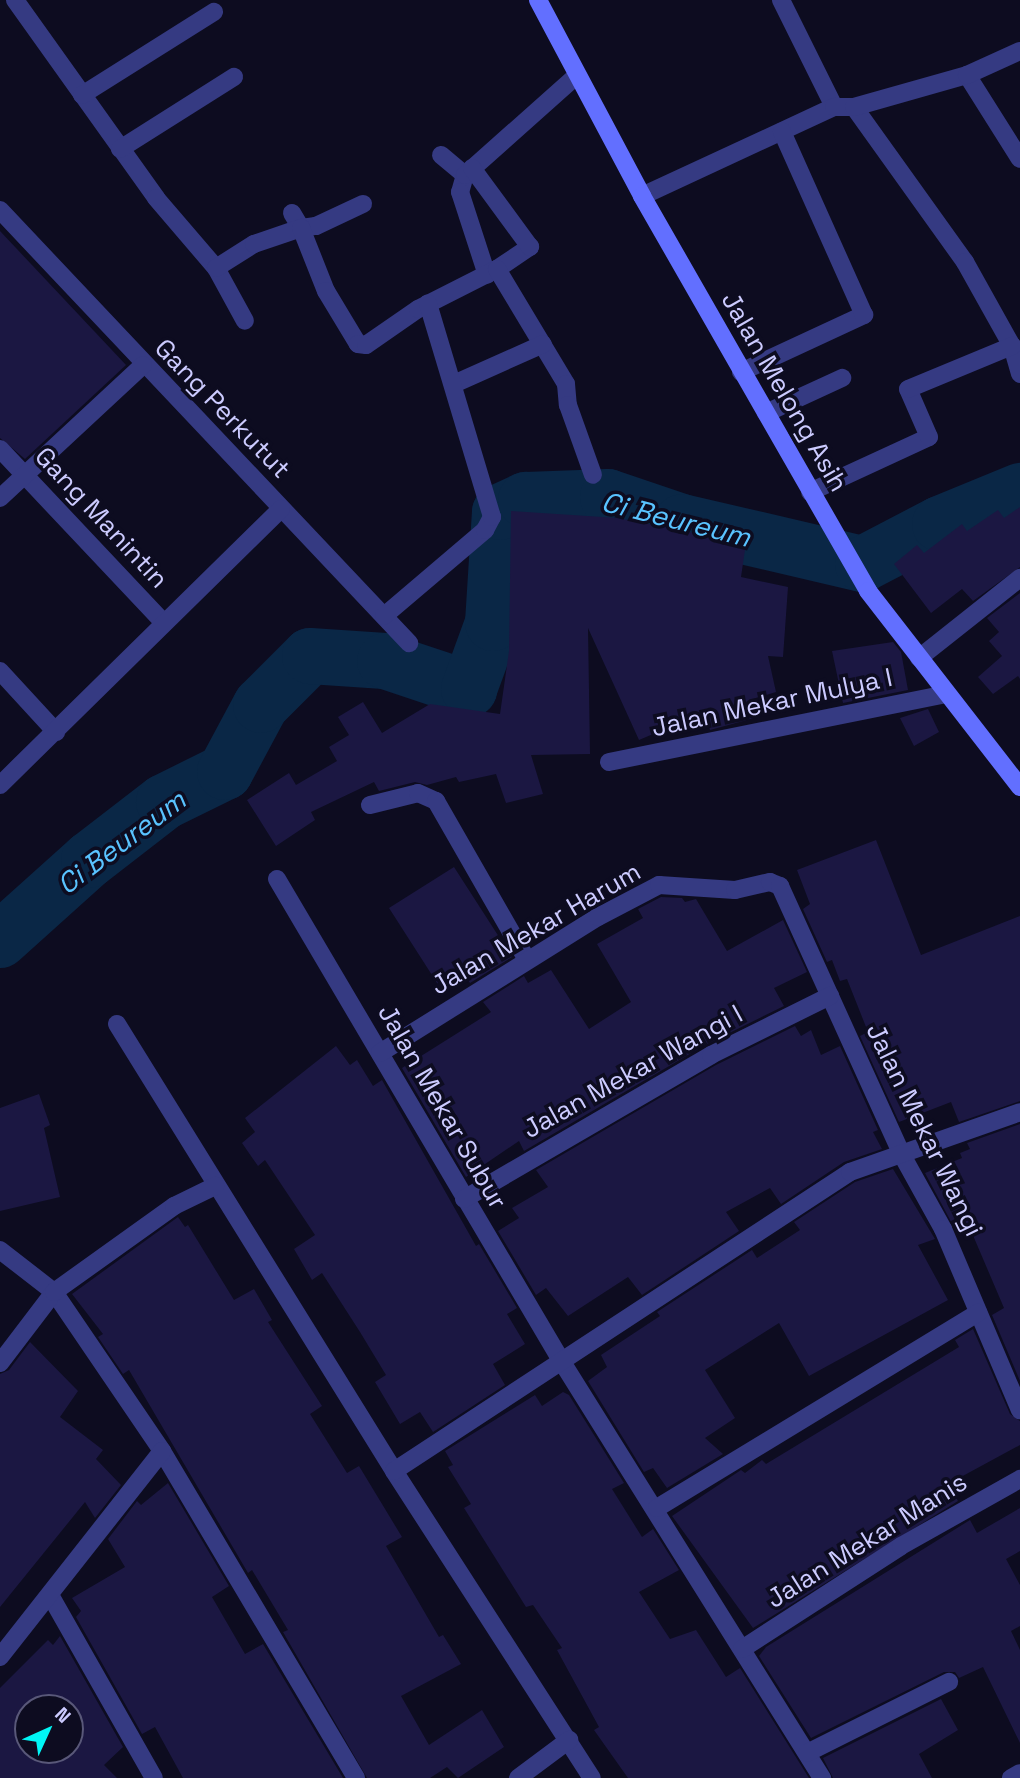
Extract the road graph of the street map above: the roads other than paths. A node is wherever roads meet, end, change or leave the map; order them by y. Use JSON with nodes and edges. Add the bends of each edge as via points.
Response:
{"nodes":[{"id":1,"x":16,"y":0,"type":"edge"},
{"id":2,"x":538,"y":0,"type":"edge"},
{"id":3,"x":780,"y":0,"type":"edge"},
{"id":4,"x":214,"y":12,"type":"dead end"},
{"id":5,"x":1020,"y":51,"type":"edge"},
{"id":6,"x":967,"y":75,"type":"junction"},
{"id":7,"x":576,"y":76,"type":"junction"},
{"id":8,"x":234,"y":77,"type":"dead end"},
{"id":9,"x":82,"y":95,"type":"junction"},
{"id":10,"x":834,"y":107,"type":"junction"},
{"id":11,"x":854,"y":107,"type":"junction"},
{"id":12,"x":782,"y":132,"type":"junction"},
{"id":13,"x":120,"y":149,"type":"junction"},
{"id":14,"x":441,"y":155,"type":"dead end"},
{"id":15,"x":1020,"y":159,"type":"edge"},
{"id":16,"x":468,"y":172,"type":"junction"},
{"id":17,"x":642,"y":196,"type":"junction"},
{"id":18,"x":363,"y":204,"type":"dead end"},
{"id":19,"x":0,"y":210,"type":"edge"},
{"id":20,"x":296,"y":220,"type":"junction"},
{"id":21,"x":216,"y":268,"type":"junction"},
{"id":22,"x":492,"y":272,"type":"junction"},
{"id":23,"x":428,"y":303,"type":"junction"},
{"id":24,"x":245,"y":321,"type":"dead end"},
{"id":25,"x":542,"y":344,"type":"junction"},
{"id":26,"x":1012,"y":346,"type":"junction"},
{"id":27,"x":143,"y":365,"type":"junction"},
{"id":28,"x":741,"y":372,"type":"junction"},
{"id":29,"x":1020,"y":374,"type":"edge"},
{"id":30,"x":842,"y":378,"type":"dead end"},
{"id":31,"x":456,"y":383,"type":"junction"},
{"id":32,"x":766,"y":413,"type":"junction"},
{"id":33,"x":0,"y":449,"type":"edge"},
{"id":34,"x":25,"y":475,"type":"junction"},
{"id":35,"x":593,"y":475,"type":"dead end"},
{"id":36,"x":810,"y":492,"type":"junction"},
{"id":37,"x":0,"y":498,"type":"edge"},
{"id":38,"x":281,"y":509,"type":"junction"},
{"id":39,"x":1020,"y":578,"type":"edge"},
{"id":40,"x":384,"y":616,"type":"junction"},
{"id":41,"x":164,"y":623,"type":"junction"},
{"id":42,"x":409,"y":643,"type":"dead end"},
{"id":43,"x":919,"y":658,"type":"junction"},
{"id":44,"x":0,"y":671,"type":"edge"},
{"id":45,"x":945,"y":694,"type":"junction"},
{"id":46,"x":56,"y":732,"type":"junction"},
{"id":47,"x":609,"y":762,"type":"dead end"},
{"id":48,"x":0,"y":785,"type":"edge"},
{"id":49,"x":1020,"y":787,"type":"edge"},
{"id":50,"x":370,"y":805,"type":"dead end"},
{"id":51,"x":276,"y":878,"type":"dead end"},
{"id":52,"x":770,"y":882,"type":"joint"},
{"id":53,"x":527,"y":960,"type":"junction"},
{"id":54,"x":830,"y":996,"type":"junction"},
{"id":55,"x":117,"y":1024,"type":"dead end"},
{"id":56,"x":380,"y":1053,"type":"junction"},
{"id":57,"x":1020,"y":1112,"type":"edge"},
{"id":58,"x":902,"y":1155,"type":"junction"},
{"id":59,"x":215,"y":1186,"type":"junction"},
{"id":60,"x":464,"y":1199,"type":"junction"},
{"id":61,"x":0,"y":1250,"type":"edge"},
{"id":62,"x":54,"y":1292,"type":"junction"},
{"id":63,"x":978,"y":1312,"type":"junction"},
{"id":64,"x":562,"y":1362,"type":"junction"},
{"id":65,"x":0,"y":1363,"type":"edge"},
{"id":66,"x":1020,"y":1410,"type":"edge"},
{"id":67,"x":162,"y":1451,"type":"junction"},
{"id":68,"x":394,"y":1471,"type":"junction"},
{"id":69,"x":1020,"y":1479,"type":"edge"},
{"id":70,"x":657,"y":1508,"type":"junction"},
{"id":71,"x":50,"y":1595,"type":"junction"},
{"id":72,"x":742,"y":1649,"type":"junction"},
{"id":73,"x":0,"y":1657,"type":"edge"},
{"id":74,"x":949,"y":1682,"type":"dead end"},
{"id":75,"x":569,"y":1740,"type":"junction"},
{"id":76,"x":807,"y":1754,"type":"junction"},
{"id":77,"x":1020,"y":1773,"type":"edge"},
{"id":78,"x":152,"y":1777,"type":"edge"},
{"id":79,"x":356,"y":1778,"type":"edge"},
{"id":80,"x":518,"y":1778,"type":"edge"},
{"id":81,"x":592,"y":1778,"type":"edge"},
{"id":82,"x":822,"y":1778,"type":"edge"},
{"id":83,"x":1011,"y":1778,"type":"edge"}],
"edges":[{"from":1,"to":9,"type":"street"},
{"from":2,"to":7,"type":"main road","name":"Jalan Melong Asih"},
{"from":3,"to":10,"type":"street"},
{"from":4,"to":9,"type":"street"},
{"from":5,"to":6,"type":"street"},
{"from":6,"to":11,"type":"street"},
{"from":6,"to":15,"type":"street"},
{"from":7,"to":16,"type":"street"},
{"from":7,"to":17,"type":"main road","name":"Jalan Melong Asih"},
{"from":8,"to":13,"type":"street"},
{"from":9,"to":13,"type":"street"},
{"from":10,"to":11,"type":"street"},
{"from":10,"to":12,"type":"street"},
{"from":11,"to":26,"type":"street","via":[[965,262]]},
{"from":12,"to":17,"type":"street"},
{"from":12,"to":28,"type":"street","via":[[864,315]]},
{"from":13,"to":21,"type":"street"},
{"from":14,"to":16,"type":"street"},
{"from":16,"to":22,"type":"street","via":[[460,192]]},
{"from":16,"to":22,"type":"street","via":[[529,243],[528,250]]},
{"from":17,"to":28,"type":"main road","name":"Jalan Melong Asih"},
{"from":18,"to":20,"type":"street","via":[[316,226]]},
{"from":19,"to":27,"type":"street","name":"Gang Perkutut"},
{"from":20,"to":21,"type":"street"},
{"from":20,"to":23,"type":"street","via":[[326,291],[361,347]]},
{"from":21,"to":24,"type":"street"},
{"from":22,"to":23,"type":"street"},
{"from":22,"to":25,"type":"street"},
{"from":23,"to":31,"type":"street"},
{"from":25,"to":31,"type":"street"},
{"from":25,"to":35,"type":"street","via":[[566,384],[568,405]]},
{"from":26,"to":29,"type":"street"},
{"from":26,"to":36,"type":"street","via":[[908,389],[929,437]]},
{"from":27,"to":34,"type":"street"},
{"from":27,"to":38,"type":"street","name":"Gang Perkutut"},
{"from":28,"to":32,"type":"main road","name":"Jalan Melong Asih"},
{"from":30,"to":32,"type":"street"},
{"from":31,"to":40,"type":"street","via":[[492,517],[485,530]]},
{"from":32,"to":36,"type":"main road","name":"Jalan Melong Asih"},
{"from":33,"to":34,"type":"street","name":"Gang Manintin"},
{"from":34,"to":37,"type":"street"},
{"from":34,"to":41,"type":"street","name":"Gang Manintin"},
{"from":36,"to":43,"type":"main road","name":"Jalan Melong Asih","via":[[868,591]]},
{"from":38,"to":40,"type":"street","name":"Gang Perkutut"},
{"from":38,"to":41,"type":"street"},
{"from":39,"to":43,"type":"street"},
{"from":40,"to":42,"type":"street","name":"Gang Perkutut"},
{"from":41,"to":46,"type":"street"},
{"from":43,"to":45,"type":"main road","name":"Jalan Melong Asih"},
{"from":44,"to":46,"type":"street"},
{"from":45,"to":47,"type":"street","name":"Jalan Mekar Mulya I"},
{"from":45,"to":49,"type":"main road","name":"Jalan Melong Asih"},
{"from":46,"to":48,"type":"street"},
{"from":50,"to":53,"type":"street","via":[[418,793],[436,801]]},
{"from":51,"to":56,"type":"street","name":"Jalan Mekar Subur"},
{"from":52,"to":53,"type":"street","name":"Jalan Mekar Harum","via":[[735,890],[659,885]]},
{"from":52,"to":54,"type":"street","name":"Jalan Mekar Wangi","via":[[785,893]]},
{"from":53,"to":56,"type":"street","name":"Jalan Mekar Harum"},
{"from":54,"to":58,"type":"street","name":"Jalan Mekar Wangi"},
{"from":54,"to":60,"type":"street","name":"Jalan Mekar Wangi I","via":[[711,1055]]},
{"from":55,"to":59,"type":"street"},
{"from":56,"to":60,"type":"street","name":"Jalan Mekar Subur"},
{"from":57,"to":58,"type":"street"},
{"from":58,"to":63,"type":"street","name":"Jalan Mekar Wangi","via":[[943,1228]]},
{"from":58,"to":64,"type":"street","via":[[850,1172]]},
{"from":59,"to":62,"type":"street","via":[[174,1206]]},
{"from":59,"to":68,"type":"street"},
{"from":60,"to":64,"type":"street","name":"Jalan Mekar Subur"},
{"from":61,"to":62,"type":"street"},
{"from":62,"to":65,"type":"street"},
{"from":62,"to":67,"type":"street"},
{"from":63,"to":66,"type":"street","name":"Jalan Mekar Wangi"},
{"from":63,"to":70,"type":"street"},
{"from":64,"to":68,"type":"street"},
{"from":64,"to":70,"type":"street","name":"Jalan Mekar Subur"},
{"from":67,"to":71,"type":"street"},
{"from":67,"to":79,"type":"street"},
{"from":68,"to":75,"type":"street"},
{"from":69,"to":72,"type":"street","name":"Jalan Mekar Manis","via":[[901,1546]]},
{"from":70,"to":72,"type":"street","name":"Jalan Mekar Subur"},
{"from":71,"to":73,"type":"street"},
{"from":71,"to":78,"type":"street"},
{"from":72,"to":76,"type":"street","name":"Jalan Mekar Subur"},
{"from":74,"to":76,"type":"street"},
{"from":75,"to":80,"type":"street"},
{"from":75,"to":81,"type":"street"},
{"from":76,"to":82,"type":"street","name":"Jalan Mekar Subur"},
{"from":77,"to":83,"type":"street"}]}
